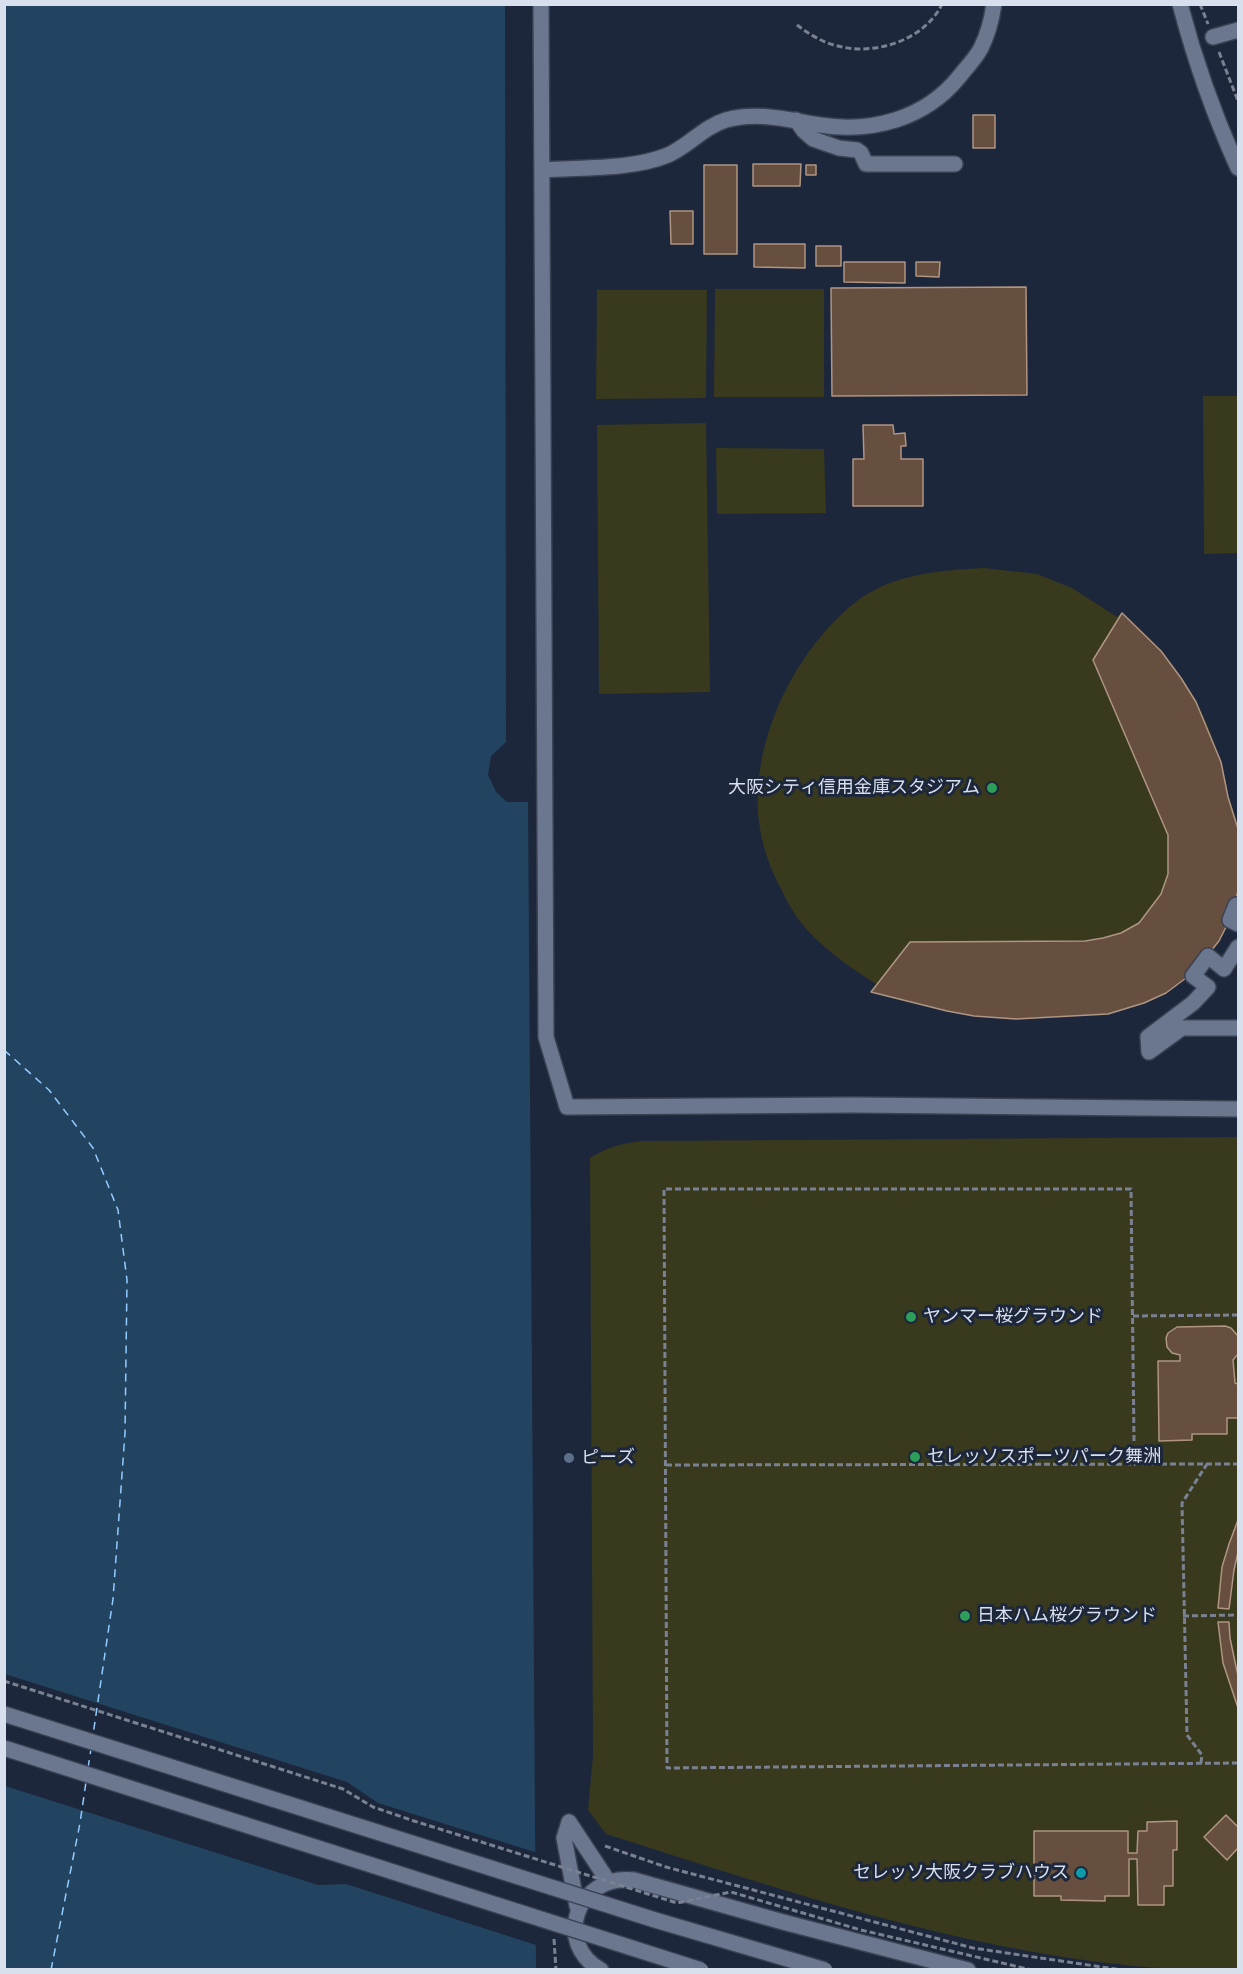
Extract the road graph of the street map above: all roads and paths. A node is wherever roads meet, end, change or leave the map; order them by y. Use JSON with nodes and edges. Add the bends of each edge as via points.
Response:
{"nodes":[{"id":1,"x":541,"y":4,"type":"edge"},
{"id":2,"x":942,"y":4,"type":"edge"},
{"id":3,"x":994,"y":4,"type":"edge"},
{"id":4,"x":1180,"y":4,"type":"edge"},
{"id":5,"x":797,"y":25,"type":"dead end"},
{"id":6,"x":1239,"y":30,"type":"edge"},
{"id":7,"x":1213,"y":37,"type":"dead end"},
{"id":8,"x":796,"y":120,"type":"junction"},
{"id":9,"x":955,"y":164,"type":"dead end"},
{"id":10,"x":1239,"y":168,"type":"edge"},
{"id":11,"x":542,"y":170,"type":"junction"},
{"id":12,"x":1239,"y":906,"type":"edge"},
{"id":13,"x":1239,"y":924,"type":"edge"},
{"id":14,"x":1239,"y":948,"type":"edge"},
{"id":15,"x":1239,"y":1028,"type":"edge"},
{"id":16,"x":1239,"y":1109,"type":"edge"},
{"id":17,"x":1239,"y":1315,"type":"edge"},
{"id":18,"x":1133,"y":1316,"type":"junction"},
{"id":19,"x":1134,"y":1441,"type":"dead end"},
{"id":20,"x":1207,"y":1464,"type":"junction"},
{"id":21,"x":1239,"y":1464,"type":"edge"},
{"id":22,"x":666,"y":1465,"type":"junction"},
{"id":23,"x":1239,"y":1615,"type":"edge"},
{"id":24,"x":1183,"y":1616,"type":"junction"},
{"id":25,"x":4,"y":1681,"type":"edge"},
{"id":26,"x":4,"y":1714,"type":"edge"},
{"id":27,"x":4,"y":1748,"type":"edge"},
{"id":28,"x":1201,"y":1763,"type":"junction"},
{"id":29,"x":1239,"y":1763,"type":"edge"},
{"id":30,"x":608,"y":1881,"type":"junction"},
{"id":31,"x":578,"y":1912,"type":"junction"},
{"id":32,"x":601,"y":1970,"type":"edge"},
{"id":33,"x":701,"y":1970,"type":"edge"},
{"id":34,"x":825,"y":1970,"type":"edge"},
{"id":35,"x":968,"y":1970,"type":"edge"},
{"id":36,"x":1032,"y":1970,"type":"edge"}],
"edges":[{"from":1,"to":11,"type":"street"},
{"from":2,"to":5,"type":"path","via":[[934,18],[914,34],[877,48],[838,47]]},
{"from":3,"to":8,"type":"street","via":[[981,49],[936,100],[910,116],[851,129]]},
{"from":4,"to":10,"type":"street","via":[[1201,79]]},
{"from":6,"to":7,"type":"street"},
{"from":8,"to":9,"type":"street","via":[[813,139],[857,150],[866,164]]},
{"from":8,"to":11,"type":"street","via":[[756,116],[727,120],[703,130],[683,148],[665,156],[630,164]]},
{"from":11,"to":16,"type":"street","via":[[546,1037],[567,1107]]},
{"from":12,"to":13,"type":"street","via":[[1236,905],[1230,920]]},
{"from":14,"to":15,"type":"street","via":[[1224,969],[1208,957],[1193,976],[1208,987],[1148,1037],[1149,1052],[1182,1028]]},
{"from":17,"to":18,"type":"path"},
{"from":18,"to":19,"type":"path"},
{"from":18,"to":22,"type":"path","via":[[1131,1189],[664,1189]]},
{"from":20,"to":21,"type":"path"},
{"from":20,"to":22,"type":"path"},
{"from":20,"to":24,"type":"path","via":[[1182,1503]]},
{"from":22,"to":28,"type":"path","via":[[668,1768]]},
{"from":23,"to":24,"type":"path"},
{"from":24,"to":28,"type":"path","via":[[1187,1735],[1202,1755]]},
{"from":25,"to":36,"type":"path","bridge":true,"via":[[343,1789],[373,1807],[414,1821],[677,1903],[731,1892],[861,1930]]},
{"from":26,"to":34,"type":"street","bridge":true},
{"from":27,"to":33,"type":"street","bridge":true},
{"from":28,"to":29,"type":"path"},
{"from":30,"to":31,"type":"street","via":[[590,1892]]},
{"from":30,"to":31,"type":"street","via":[[569,1822],[564,1838]]},
{"from":30,"to":35,"type":"street","via":[[634,1880]]},
{"from":31,"to":32,"type":"street","via":[[578,1943],[589,1961]]}]}
